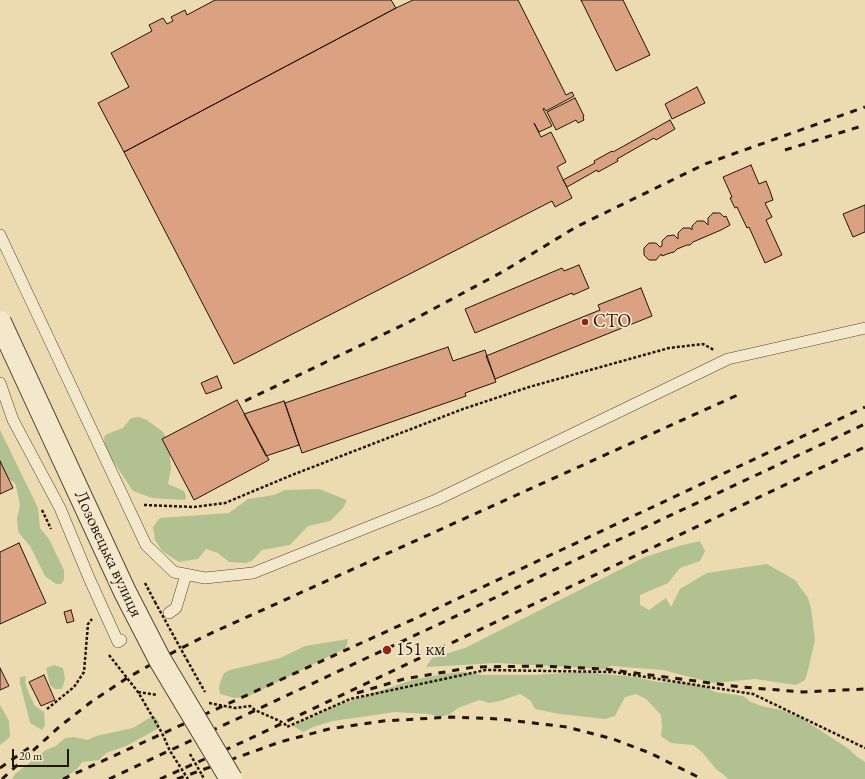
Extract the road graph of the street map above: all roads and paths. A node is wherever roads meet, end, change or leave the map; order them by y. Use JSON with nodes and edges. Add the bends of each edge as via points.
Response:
{"nodes":[{"id":1,"x":0,"y":235,"type":"edge"},
{"id":2,"x":0,"y":322,"type":"edge"},
{"id":3,"x":865,"y":328,"type":"edge"},
{"id":4,"x":728,"y":359,"type":"junction"},
{"id":5,"x":0,"y":383,"type":"edge"},
{"id":6,"x":126,"y":504,"type":"junction"},
{"id":7,"x":186,"y":574,"type":"junction"},
{"id":8,"x":155,"y":602,"type":"dead end"},
{"id":9,"x":169,"y":613,"type":"dead end"},
{"id":10,"x":92,"y":619,"type":"dead end"},
{"id":11,"x":121,"y":640,"type":"dead end"},
{"id":12,"x":118,"y":666,"type":"dead end"},
{"id":13,"x":206,"y":694,"type":"dead end"},
{"id":14,"x":250,"y":706,"type":"dead end"},
{"id":15,"x":47,"y":709,"type":"dead end"},
{"id":16,"x":865,"y":748,"type":"edge"},
{"id":17,"x":189,"y":752,"type":"dead end"},
{"id":18,"x":188,"y":779,"type":"edge"},
{"id":19,"x":204,"y":779,"type":"edge"},
{"id":20,"x":231,"y":779,"type":"edge"}],
"edges":[{"from":1,"to":6,"type":"lane"},
{"from":2,"to":20,"type":"street","name":"Лозовецька вулиця","bridge":true,"via":[[125,592],[160,660]]},
{"from":3,"to":4,"type":"lane"},
{"from":4,"to":6,"type":"path","via":[[703,344],[669,348],[463,409],[225,503],[194,507]]},
{"from":4,"to":7,"type":"lane","via":[[436,500],[253,574],[205,578]]},
{"from":5,"to":11,"type":"lane","via":[[13,420],[60,508],[118,642]]},
{"from":6,"to":7,"type":"lane","via":[[146,545],[174,572]]},
{"from":7,"to":9,"type":"lane","via":[[176,608]]},
{"from":8,"to":13,"type":"path","bridge":true},
{"from":10,"to":15,"type":"path","via":[[88,624],[84,672],[74,687]]},
{"from":12,"to":18,"type":"path","via":[[138,692]]},
{"from":14,"to":16,"type":"path","via":[[287,727],[350,699],[486,670],[614,672],[753,694]]},
{"from":17,"to":19,"type":"path","bridge":true}]}
